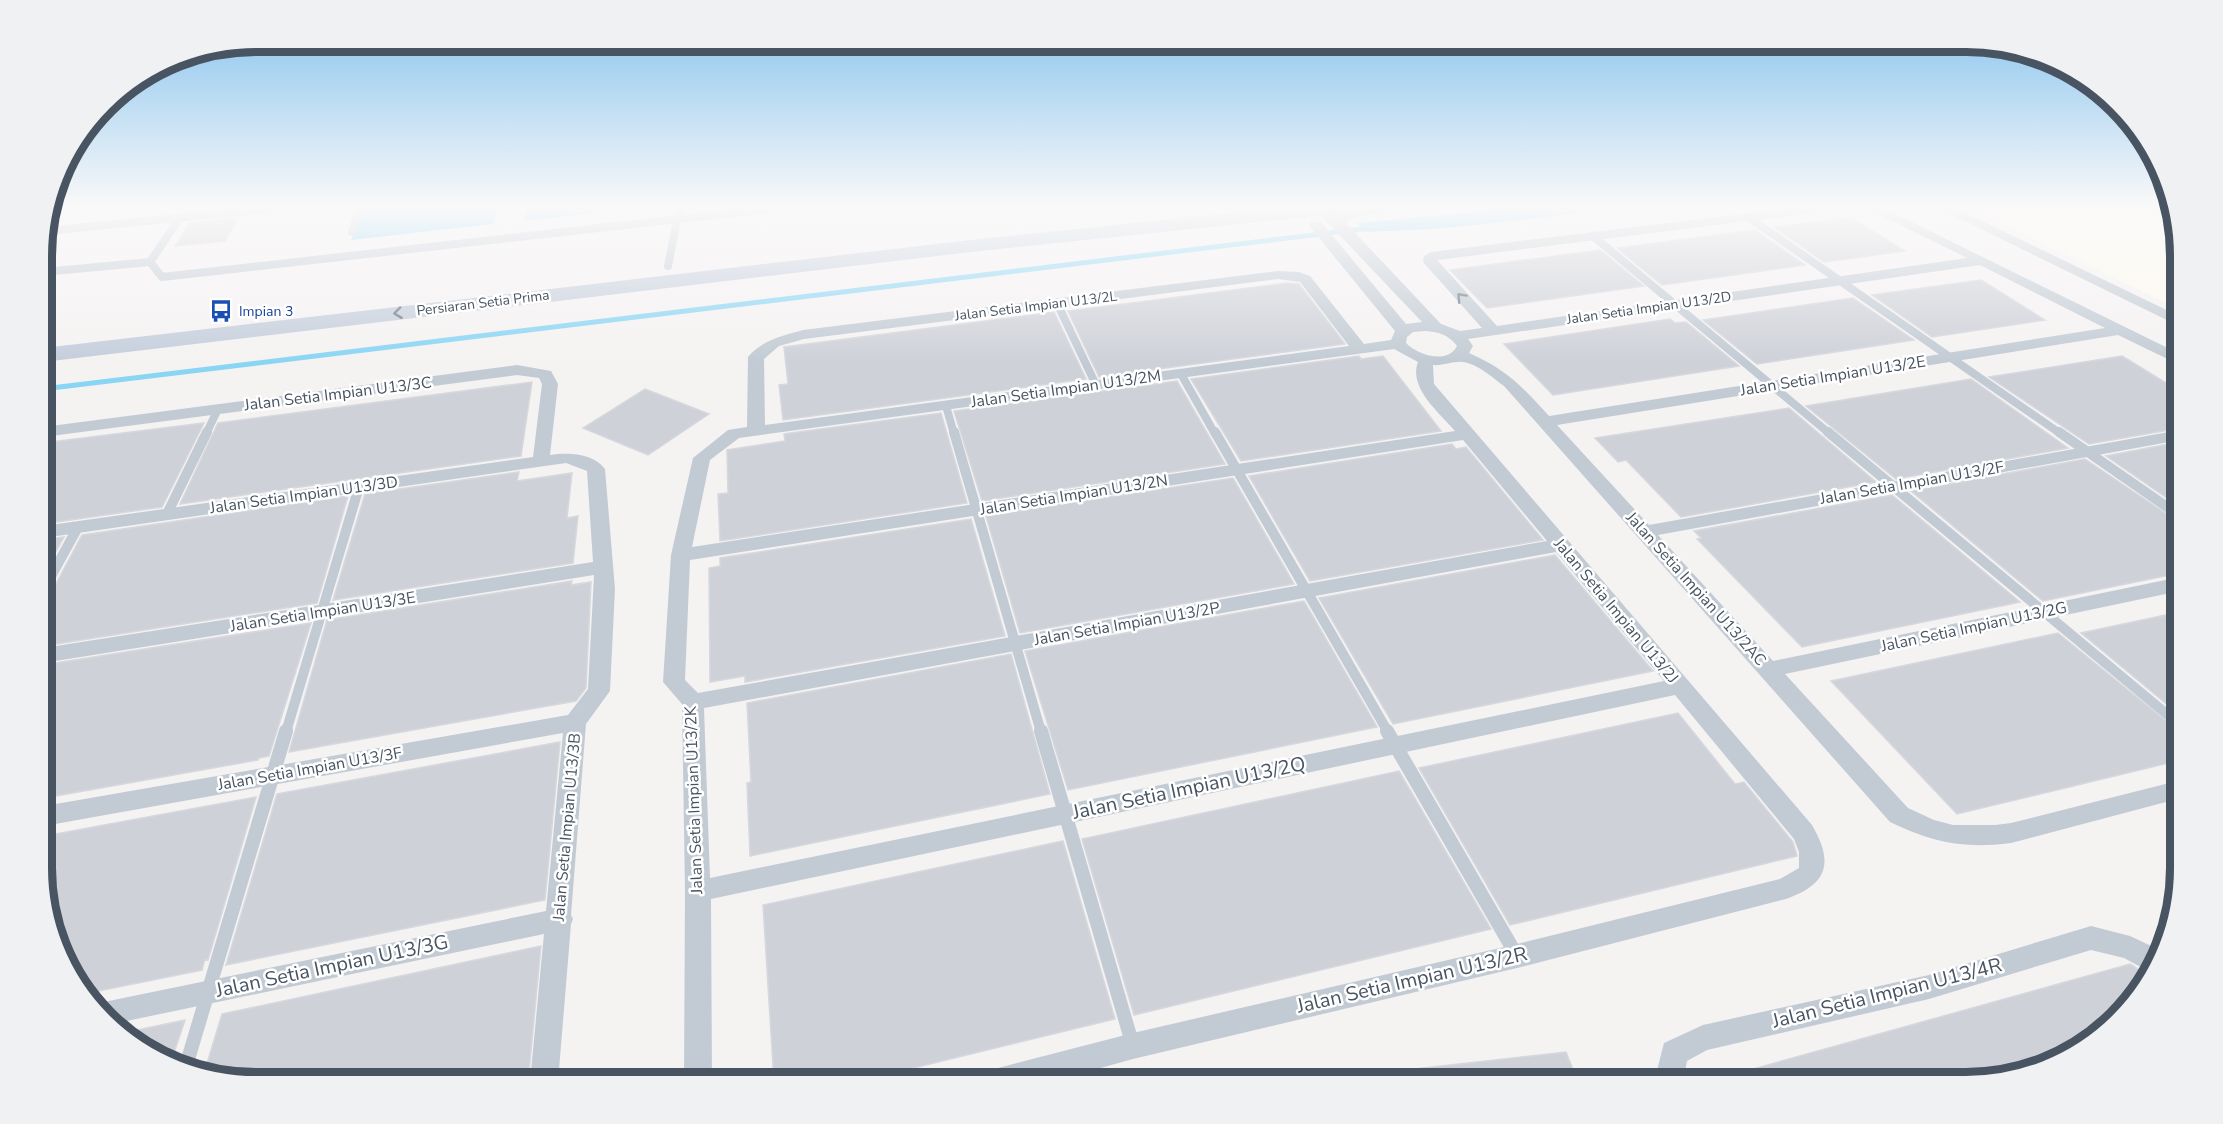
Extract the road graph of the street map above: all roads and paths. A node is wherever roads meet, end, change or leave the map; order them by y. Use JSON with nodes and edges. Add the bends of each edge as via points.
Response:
{"nodes":[{"id":1,"x":152,"y":258,"type":"edge"},
{"id":2,"x":325,"y":258,"type":"edge"},
{"id":3,"x":670,"y":258,"type":"edge"},
{"id":4,"x":732,"y":258,"type":"edge"},
{"id":5,"x":864,"y":258,"type":"edge"},
{"id":6,"x":1343,"y":258,"type":"edge"},
{"id":7,"x":1370,"y":258,"type":"edge"},
{"id":8,"x":1430,"y":258,"type":"edge"},
{"id":9,"x":1620,"y":258,"type":"edge"},
{"id":10,"x":1809,"y":258,"type":"edge"},
{"id":11,"x":1979,"y":258,"type":"edge"},
{"id":12,"x":2049,"y":258,"type":"edge"},
{"id":13,"x":1982,"y":260,"type":"junction"},
{"id":14,"x":150,"y":261,"type":"junction"},
{"id":15,"x":668,"y":266,"type":"junction"},
{"id":16,"x":53,"y":271,"type":"edge"},
{"id":17,"x":1840,"y":280,"type":"junction"},
{"id":18,"x":1395,"y":285,"type":"junction"},
{"id":19,"x":1368,"y":288,"type":"junction"},
{"id":20,"x":1057,"y":303,"type":"junction"},
{"id":21,"x":1675,"y":304,"type":"junction"},
{"id":22,"x":2170,"y":317,"type":"edge"},
{"id":23,"x":321,"y":322,"type":"junction"},
{"id":24,"x":1435,"y":327,"type":"junction"},
{"id":25,"x":2120,"y":330,"type":"junction"},
{"id":26,"x":1493,"y":331,"type":"junction"},
{"id":27,"x":1458,"y":336,"type":"junction"},
{"id":28,"x":53,"y":337,"type":"edge"},
{"id":29,"x":1400,"y":338,"type":"junction"},
{"id":30,"x":1360,"y":350,"type":"junction"},
{"id":31,"x":53,"y":354,"type":"edge"},
{"id":32,"x":1460,"y":355,"type":"junction"},
{"id":33,"x":2170,"y":355,"type":"edge"},
{"id":34,"x":1948,"y":358,"type":"junction"},
{"id":35,"x":1427,"y":360,"type":"junction"},
{"id":36,"x":53,"y":363,"type":"edge"},
{"id":37,"x":1181,"y":374,"type":"junction"},
{"id":38,"x":1096,"y":385,"type":"junction"},
{"id":39,"x":1772,"y":386,"type":"junction"},
{"id":40,"x":946,"y":405,"type":"junction"},
{"id":41,"x":218,"y":409,"type":"junction"},
{"id":42,"x":1545,"y":422,"type":"junction"},
{"id":43,"x":53,"y":431,"type":"edge"},
{"id":44,"x":745,"y":433,"type":"junction"},
{"id":45,"x":1467,"y":434,"type":"junction"},
{"id":46,"x":2170,"y":437,"type":"edge"},
{"id":47,"x":2086,"y":452,"type":"junction"},
{"id":48,"x":566,"y":458,"type":"joint"},
{"id":49,"x":541,"y":461,"type":"junction"},
{"id":50,"x":1236,"y":470,"type":"junction"},
{"id":51,"x":359,"y":487,"type":"junction"},
{"id":52,"x":1894,"y":487,"type":"junction"},
{"id":53,"x":2170,"y":509,"type":"edge"},
{"id":54,"x":976,"y":510,"type":"junction"},
{"id":55,"x":167,"y":514,"type":"junction"},
{"id":56,"x":78,"y":527,"type":"junction"},
{"id":57,"x":53,"y":531,"type":"edge"},
{"id":58,"x":1644,"y":532,"type":"junction"},
{"id":59,"x":1561,"y":546,"type":"junction"},
{"id":60,"x":681,"y":555,"type":"junction"},
{"id":61,"x":603,"y":567,"type":"junction"},
{"id":62,"x":52,"y":574,"type":"edge"},
{"id":63,"x":2170,"y":586,"type":"edge"},
{"id":64,"x":1306,"y":591,"type":"junction"},
{"id":65,"x":322,"y":612,"type":"junction"},
{"id":66,"x":2045,"y":612,"type":"junction"},
{"id":67,"x":1016,"y":644,"type":"junction"},
{"id":68,"x":52,"y":655,"type":"edge"},
{"id":69,"x":1769,"y":670,"type":"junction"},
{"id":70,"x":1680,"y":686,"type":"junction"},
{"id":71,"x":693,"y":702,"type":"junction"},
{"id":72,"x":2170,"y":717,"type":"edge"},
{"id":73,"x":575,"y":722,"type":"junction"},
{"id":74,"x":1395,"y":745,"type":"junction"},
{"id":75,"x":272,"y":776,"type":"junction"},
{"id":76,"x":2170,"y":792,"type":"edge"},
{"id":77,"x":1066,"y":814,"type":"junction"},
{"id":78,"x":52,"y":815,"type":"edge"},
{"id":79,"x":1814,"y":861,"type":"joint"},
{"id":80,"x":698,"y":891,"type":"junction"},
{"id":81,"x":560,"y":919,"type":"junction"},
{"id":82,"x":1516,"y":956,"type":"junction"},
{"id":83,"x":2149,"y":958,"type":"edge"},
{"id":84,"x":208,"y":992,"type":"junction"},
{"id":85,"x":112,"y":1011,"type":"edge"},
{"id":86,"x":1133,"y":1046,"type":"junction"},
{"id":87,"x":188,"y":1060,"type":"edge"},
{"id":88,"x":1670,"y":1071,"type":"edge"},
{"id":89,"x":545,"y":1072,"type":"edge"},
{"id":90,"x":698,"y":1072,"type":"edge"},
{"id":91,"x":1037,"y":1072,"type":"edge"}],
"edges":[{"from":1,"to":14,"type":"lane"},
{"from":2,"to":14,"type":"lane","via":[[162,277]]},
{"from":3,"to":15,"type":"lane"},
{"from":4,"to":15,"type":"street","name":"Persiaran Setia Prima"},
{"from":5,"to":23,"type":"street","name":"Persiaran Setia Prima","one_way":true},
{"from":6,"to":19,"type":"street"},
{"from":7,"to":18,"type":"street"},
{"from":26,"to":8,"type":"street","one_way":true},
{"from":9,"to":21,"type":"lane"},
{"from":10,"to":17,"type":"lane"},
{"from":11,"to":13,"type":"street"},
{"from":12,"to":22,"type":"street"},
{"from":13,"to":17,"type":"street","name":"Jalan Setia Impian U13/2D"},
{"from":13,"to":25,"type":"street"},
{"from":14,"to":16,"type":"lane"},
{"from":15,"to":28,"type":"street","name":"Persiaran Setia Prima"},
{"from":17,"to":21,"type":"street","name":"Jalan Setia Impian U13/2D"},
{"from":17,"to":34,"type":"lane"},
{"from":18,"to":19,"type":"street"},
{"from":18,"to":24,"type":"street"},
{"from":19,"to":29,"type":"street"},
{"from":20,"to":30,"type":"street","name":"Jalan Setia Impian U13/2L","via":[[1278,275],[1299,276]]},
{"from":20,"to":38,"type":"lane"},
{"from":20,"to":44,"type":"street","name":"Jalan Setia Impian U13/2L","via":[[803,335],[774,343],[756,357]]},
{"from":21,"to":26,"type":"street","name":"Jalan Setia Impian U13/2D"},
{"from":21,"to":39,"type":"lane"},
{"from":23,"to":31,"type":"street","name":"Persiaran Setia Prima"},
{"from":23,"to":36,"type":"street","via":[[264,337]]},
{"from":24,"to":27,"type":"street"},
{"from":24,"to":29,"type":"street","name":"Jalan Setia Impian U13/2M","via":[[1417,327]]},
{"from":25,"to":33,"type":"street"},
{"from":25,"to":34,"type":"street","name":"Jalan Setia Impian U13/2E"},
{"from":26,"to":27,"type":"street","name":"Jalan Setia Impian U13/2D"},
{"from":27,"to":32,"type":"street","via":[[1465,346]]},
{"from":29,"to":30,"type":"street","name":"Jalan Setia Impian U13/2M"},
{"from":29,"to":35,"type":"street","via":[[1408,354]]},
{"from":30,"to":37,"type":"street","name":"Jalan Setia Impian U13/2M"},
{"from":32,"to":35,"type":"street"},
{"from":32,"to":42,"type":"street","name":"Jalan Setia Impian U13/2AC","via":[[1488,367],[1510,383]]},
{"from":34,"to":39,"type":"street","name":"Jalan Setia Impian U13/2E"},
{"from":34,"to":47,"type":"lane"},
{"from":35,"to":45,"type":"street","name":"Jalan Setia Impian U13/2J","via":[[1426,385]]},
{"from":37,"to":38,"type":"street","name":"Jalan Setia Impian U13/2M"},
{"from":37,"to":50,"type":"lane"},
{"from":38,"to":40,"type":"street","name":"Jalan Setia Impian U13/2M"},
{"from":39,"to":42,"type":"street","name":"Jalan Setia Impian U13/2E"},
{"from":39,"to":52,"type":"lane"},
{"from":40,"to":44,"type":"street","name":"Jalan Setia Impian U13/2M"},
{"from":40,"to":54,"type":"lane"},
{"from":41,"to":43,"type":"street","name":"Jalan Setia Impian U13/3C"},
{"from":41,"to":49,"type":"street","name":"Jalan Setia Impian U13/3C","via":[[517,370],[545,374],[550,384]]},
{"from":41,"to":55,"type":"lane"},
{"from":42,"to":58,"type":"street","name":"Jalan Setia Impian U13/2AC"},
{"from":44,"to":60,"type":"street","name":"Jalan Setia Impian U13/2K","via":[[702,458]]},
{"from":45,"to":50,"type":"street","name":"Jalan Setia Impian U13/2N"},
{"from":45,"to":59,"type":"street","name":"Jalan Setia Impian U13/2J"},
{"from":46,"to":47,"type":"street","name":"Jalan Setia Impian U13/2F"},
{"from":47,"to":52,"type":"street","name":"Jalan Setia Impian U13/2F"},
{"from":47,"to":53,"type":"lane"},
{"from":48,"to":49,"type":"street","name":"Jalan Setia Impian U13/3D"},
{"from":48,"to":61,"type":"street","name":"Jalan Setia Impian U13/3B","via":[[596,469]]},
{"from":49,"to":51,"type":"street","name":"Jalan Setia Impian U13/3D"},
{"from":50,"to":54,"type":"street","name":"Jalan Setia Impian U13/2N"},
{"from":50,"to":64,"type":"lane"},
{"from":51,"to":55,"type":"street","name":"Jalan Setia Impian U13/3D"},
{"from":51,"to":65,"type":"lane"},
{"from":52,"to":58,"type":"street","name":"Jalan Setia Impian U13/2F"},
{"from":52,"to":66,"type":"lane"},
{"from":54,"to":60,"type":"street","name":"Jalan Setia Impian U13/2N"},
{"from":54,"to":67,"type":"lane"},
{"from":55,"to":56,"type":"street","name":"Jalan Setia Impian U13/3D"},
{"from":56,"to":57,"type":"street","name":"Jalan Setia Impian U13/3D"},
{"from":56,"to":62,"type":"lane"},
{"from":58,"to":69,"type":"street","name":"Jalan Setia Impian U13/2AC"},
{"from":59,"to":64,"type":"street","name":"Jalan Setia Impian U13/2P"},
{"from":59,"to":70,"type":"street","name":"Jalan Setia Impian U13/2J"},
{"from":60,"to":71,"type":"street","name":"Jalan Setia Impian U13/2K","via":[[674,682]]},
{"from":61,"to":65,"type":"street","name":"Jalan Setia Impian U13/3E"},
{"from":61,"to":73,"type":"street","name":"Jalan Setia Impian U13/3B","via":[[599,691]]},
{"from":63,"to":66,"type":"street","name":"Jalan Setia Impian U13/2G"},
{"from":64,"to":67,"type":"street","name":"Jalan Setia Impian U13/2P"},
{"from":64,"to":74,"type":"lane"},
{"from":65,"to":68,"type":"street","name":"Jalan Setia Impian U13/3E"},
{"from":65,"to":75,"type":"lane"},
{"from":66,"to":69,"type":"street","name":"Jalan Setia Impian U13/2G"},
{"from":66,"to":72,"type":"lane"},
{"from":67,"to":71,"type":"street","name":"Jalan Setia Impian U13/2P"},
{"from":67,"to":77,"type":"lane"},
{"from":69,"to":76,"type":"street","name":"Jalan Setia Impian U13/2AC","via":[[1899,815],[1927,830],[1953,836],[2011,833]]},
{"from":70,"to":74,"type":"street","name":"Jalan Setia Impian U13/2Q"},
{"from":70,"to":79,"type":"street","name":"Jalan Setia Impian U13/2J","via":[[1803,831],[1812,846]]},
{"from":71,"to":80,"type":"street","name":"Jalan Setia Impian U13/2K"},
{"from":73,"to":75,"type":"street","name":"Jalan Setia Impian U13/3F"},
{"from":73,"to":81,"type":"street","name":"Jalan Setia Impian U13/3B"},
{"from":74,"to":77,"type":"street","name":"Jalan Setia Impian U13/2Q"},
{"from":74,"to":82,"type":"lane"},
{"from":75,"to":78,"type":"street","name":"Jalan Setia Impian U13/3F"},
{"from":75,"to":84,"type":"lane"},
{"from":77,"to":80,"type":"street","name":"Jalan Setia Impian U13/2Q"},
{"from":77,"to":86,"type":"lane"},
{"from":79,"to":82,"type":"street","name":"Jalan Setia Impian U13/2R","via":[[1810,874],[1786,888]]},
{"from":80,"to":90,"type":"street","name":"Jalan Setia Impian U13/2K"},
{"from":81,"to":84,"type":"street","name":"Jalan Setia Impian U13/3G"},
{"from":81,"to":89,"type":"street","name":"Jalan Setia Impian U13/3B"},
{"from":82,"to":86,"type":"street","name":"Jalan Setia Impian U13/2R"},
{"from":83,"to":88,"type":"street","name":"Jalan Setia Impian U13/4R","via":[[2130,948],[2091,938],[1929,987],[1703,1038],[1674,1053]]},
{"from":84,"to":85,"type":"street","name":"Jalan Setia Impian U13/3G"},
{"from":84,"to":87,"type":"lane"},
{"from":86,"to":91,"type":"street","name":"Jalan Setia Impian U13/2R"}]}
